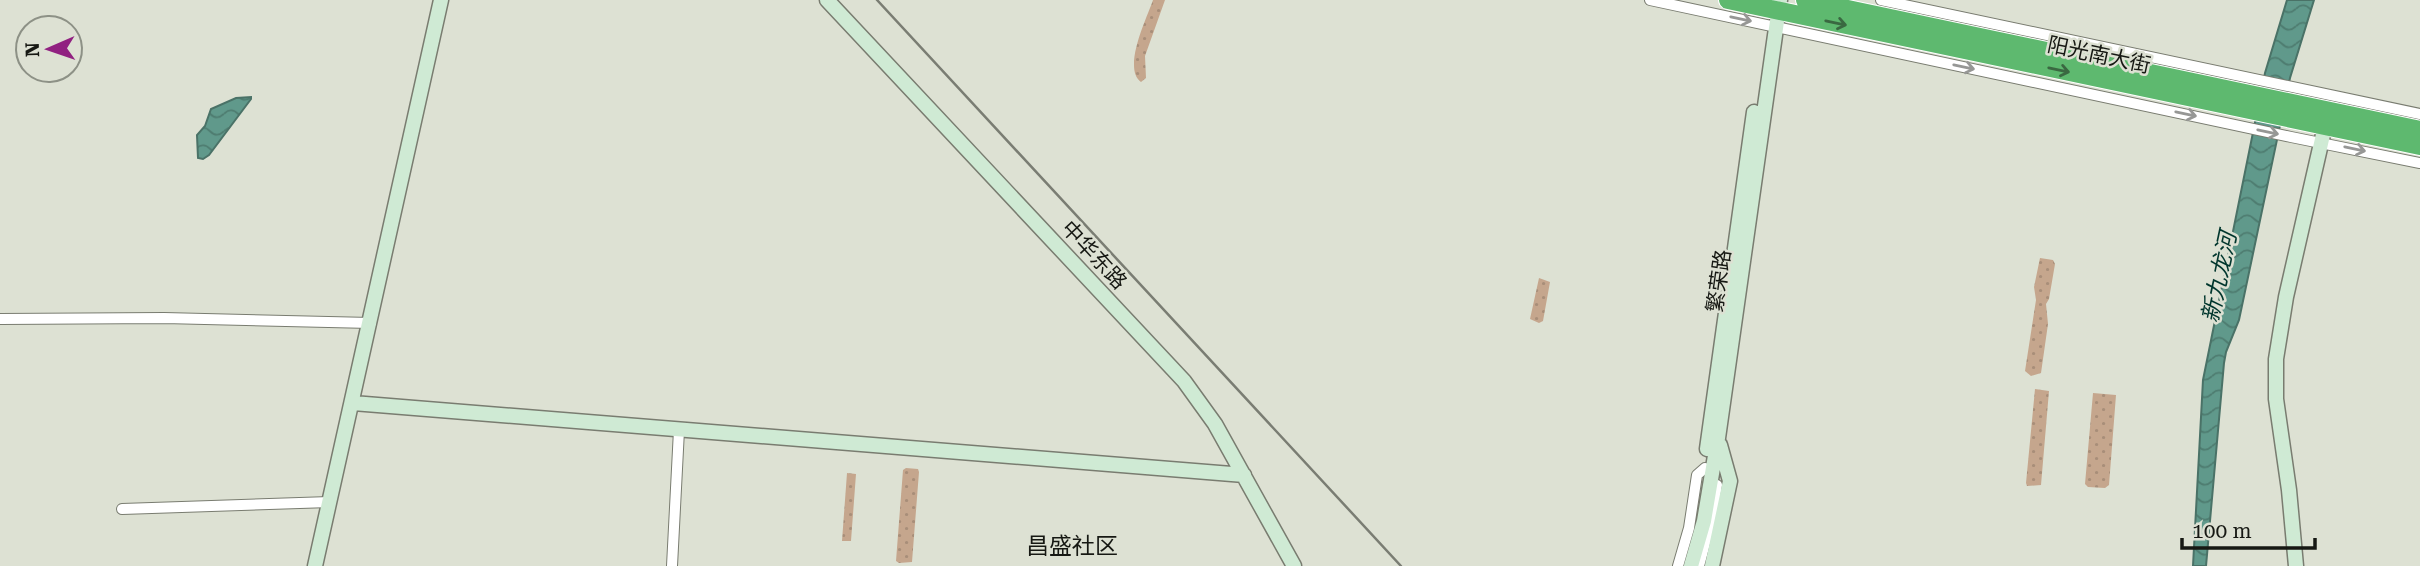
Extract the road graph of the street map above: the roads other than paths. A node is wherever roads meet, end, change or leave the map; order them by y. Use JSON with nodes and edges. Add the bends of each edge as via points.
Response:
{"nodes":[{"id":1,"x":441,"y":0,"type":"edge"},
{"id":2,"x":827,"y":0,"type":"edge"},
{"id":3,"x":1650,"y":0,"type":"edge"},
{"id":4,"x":1728,"y":0,"type":"edge"},
{"id":5,"x":1805,"y":0,"type":"edge"},
{"id":6,"x":1881,"y":0,"type":"edge"},
{"id":7,"x":1774,"y":12,"type":"edge"},
{"id":8,"x":2252,"y":103,"type":"junction"},
{"id":9,"x":2296,"y":112,"type":"junction"},
{"id":10,"x":2420,"y":114,"type":"edge"},
{"id":11,"x":2420,"y":130,"type":"edge"},
{"id":12,"x":2323,"y":134,"type":"junction"},
{"id":13,"x":2420,"y":146,"type":"edge"},
{"id":14,"x":2420,"y":163,"type":"edge"},
{"id":15,"x":0,"y":319,"type":"edge"},
{"id":16,"x":370,"y":323,"type":"junction"},
{"id":17,"x":353,"y":403,"type":"junction"},
{"id":18,"x":679,"y":430,"type":"junction"},
{"id":19,"x":1718,"y":438,"type":"junction"},
{"id":20,"x":1705,"y":468,"type":"junction"},
{"id":21,"x":1244,"y":475,"type":"junction"},
{"id":22,"x":330,"y":502,"type":"junction"},
{"id":23,"x":122,"y":509,"type":"dead end"},
{"id":24,"x":315,"y":566,"type":"edge"},
{"id":25,"x":671,"y":566,"type":"edge"},
{"id":26,"x":1294,"y":566,"type":"edge"},
{"id":27,"x":1678,"y":566,"type":"edge"},
{"id":28,"x":1686,"y":566,"type":"edge"},
{"id":29,"x":1691,"y":566,"type":"edge"},
{"id":30,"x":1699,"y":566,"type":"edge"},
{"id":31,"x":1712,"y":566,"type":"edge"},
{"id":32,"x":2296,"y":566,"type":"edge"}],
"edges":[{"from":1,"to":16,"type":"street"},
{"from":2,"to":21,"type":"street","name":"中华东路","via":[[1184,381]]},
{"from":3,"to":7,"type":"street","one_way":true},
{"from":4,"to":7,"type":"highway","name":"阳光南大街"},
{"from":5,"to":8,"type":"highway","name":"阳光南大街"},
{"from":6,"to":8,"type":"street"},
{"from":7,"to":8,"type":"highway","name":"阳光南大街","one_way":true},
{"from":7,"to":19,"type":"street","name":"繁荣路"},
{"from":7,"to":20,"type":"street","name":"繁荣路"},
{"from":8,"to":9,"type":"highway","name":"阳光南大街"},
{"from":8,"to":9,"type":"street","one_way":true},
{"from":9,"to":10,"type":"street"},
{"from":9,"to":11,"type":"highway","name":"阳光南大街"},
{"from":9,"to":12,"type":"highway","name":"阳光南大街"},
{"from":12,"to":13,"type":"highway","name":"阳光南大街"},
{"from":12,"to":14,"type":"street","one_way":true},
{"from":12,"to":32,"type":"street","via":[[2276,359],[2276,399]]},
{"from":15,"to":16,"type":"street"},
{"from":16,"to":17,"type":"street"},
{"from":17,"to":18,"type":"street"},
{"from":17,"to":22,"type":"street"},
{"from":18,"to":21,"type":"street"},
{"from":18,"to":25,"type":"street"},
{"from":19,"to":29,"type":"street","name":"繁荣路"},
{"from":19,"to":30,"type":"street","via":[[1712,517]]},
{"from":19,"to":31,"type":"street","via":[[1730,481]]},
{"from":20,"to":27,"type":"street","via":[[1697,475]]},
{"from":20,"to":28,"type":"street","name":"繁荣路","via":[[1699,520]]},
{"from":21,"to":26,"type":"street","name":"中华东路"},
{"from":22,"to":23,"type":"street"},
{"from":22,"to":24,"type":"street"}]}
